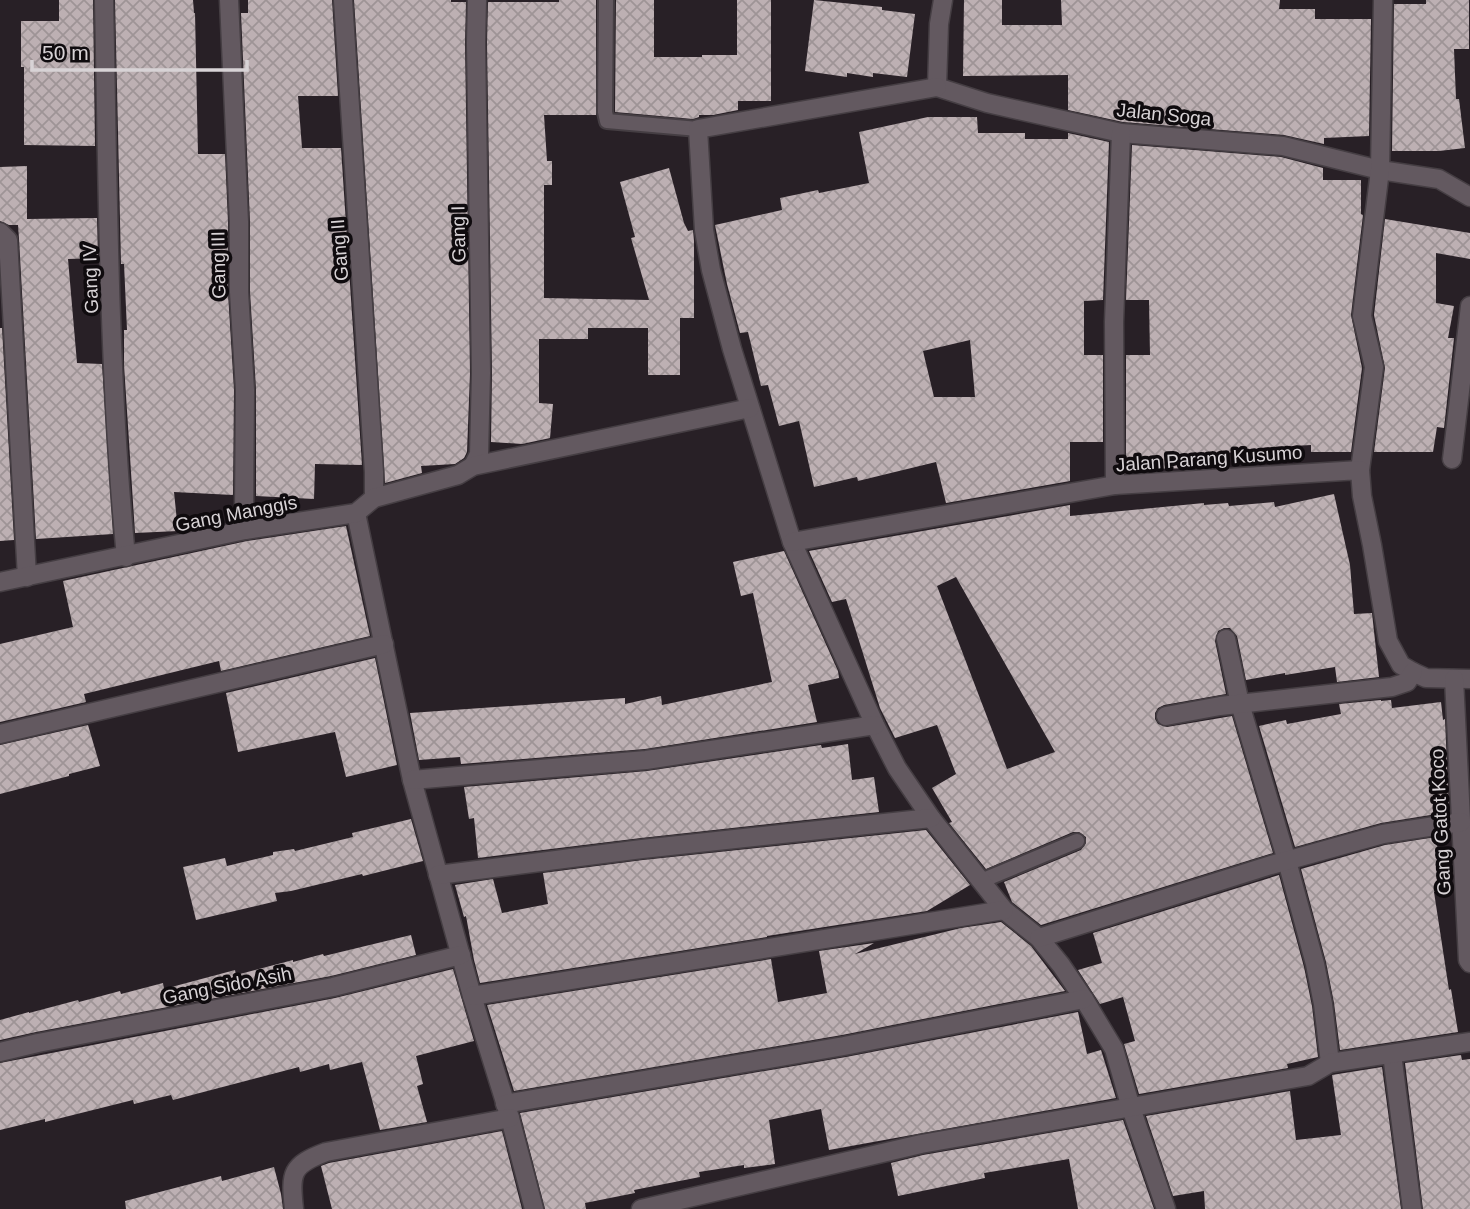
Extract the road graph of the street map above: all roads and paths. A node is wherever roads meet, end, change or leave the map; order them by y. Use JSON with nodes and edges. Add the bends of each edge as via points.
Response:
{"nodes":[{"id":1,"x":104,"y":0,"type":"edge"},
{"id":2,"x":229,"y":0,"type":"edge"},
{"id":3,"x":343,"y":0,"type":"edge"},
{"id":4,"x":477,"y":0,"type":"edge"},
{"id":5,"x":606,"y":0,"type":"edge"},
{"id":6,"x":943,"y":0,"type":"edge"},
{"id":7,"x":1383,"y":0,"type":"edge"},
{"id":8,"x":937,"y":87,"type":"junction"},
{"id":9,"x":698,"y":129,"type":"junction"},
{"id":10,"x":1121,"y":133,"type":"junction"},
{"id":11,"x":1380,"y":170,"type":"junction"},
{"id":12,"x":1470,"y":197,"type":"edge"},
{"id":13,"x":0,"y":232,"type":"edge"},
{"id":14,"x":1470,"y":306,"type":"edge"},
{"id":15,"x":750,"y":408,"type":"junction"},
{"id":16,"x":1452,"y":459,"type":"dead end"},
{"id":17,"x":473,"y":466,"type":"junction"},
{"id":18,"x":1360,"y":470,"type":"junction"},
{"id":19,"x":1115,"y":485,"type":"junction"},
{"id":20,"x":374,"y":498,"type":"junction"},
{"id":21,"x":356,"y":513,"type":"junction"},
{"id":22,"x":245,"y":530,"type":"junction"},
{"id":23,"x":792,"y":542,"type":"junction"},
{"id":24,"x":126,"y":557,"type":"junction"},
{"id":25,"x":27,"y":577,"type":"junction"},
{"id":26,"x":0,"y":582,"type":"edge"},
{"id":27,"x":1226,"y":639,"type":"dead end"},
{"id":28,"x":384,"y":644,"type":"junction"},
{"id":29,"x":1413,"y":672,"type":"junction"},
{"id":30,"x":1462,"y":679,"type":"edge"},
{"id":31,"x":1240,"y":704,"type":"junction"},
{"id":32,"x":1166,"y":716,"type":"dead end"},
{"id":33,"x":875,"y":724,"type":"junction"},
{"id":34,"x":0,"y":734,"type":"edge"},
{"id":35,"x":412,"y":780,"type":"junction"},
{"id":36,"x":931,"y":818,"type":"junction"},
{"id":37,"x":1461,"y":822,"type":"junction"},
{"id":38,"x":1077,"y":842,"type":"dead end"},
{"id":39,"x":1287,"y":861,"type":"junction"},
{"id":40,"x":438,"y":875,"type":"junction"},
{"id":41,"x":981,"y":881,"type":"junction"},
{"id":42,"x":1004,"y":910,"type":"junction"},
{"id":43,"x":1039,"y":938,"type":"junction"},
{"id":44,"x":461,"y":955,"type":"junction"},
{"id":45,"x":1470,"y":963,"type":"edge"},
{"id":46,"x":472,"y":996,"type":"junction"},
{"id":47,"x":1084,"y":999,"type":"junction"},
{"id":48,"x":1470,"y":1042,"type":"edge"},
{"id":49,"x":0,"y":1052,"type":"edge"},
{"id":50,"x":1392,"y":1054,"type":"junction"},
{"id":51,"x":1330,"y":1063,"type":"junction"},
{"id":52,"x":1131,"y":1108,"type":"junction"},
{"id":53,"x":508,"y":1111,"type":"junction"},
{"id":54,"x":295,"y":1209,"type":"edge"},
{"id":55,"x":534,"y":1209,"type":"edge"},
{"id":56,"x":641,"y":1209,"type":"edge"},
{"id":57,"x":1166,"y":1209,"type":"edge"},
{"id":58,"x":1412,"y":1209,"type":"edge"}],
"edges":[{"from":1,"to":24,"type":"street","name":"Gang IV","via":[[110,274]]},
{"from":2,"to":22,"type":"street","name":"Gang III","via":[[246,390]]},
{"from":3,"to":20,"type":"street","name":"Gang II"},
{"from":4,"to":17,"type":"street","name":"Gang I","via":[[481,373],[479,454]]},
{"from":5,"to":9,"type":"lane","via":[[607,121]]},
{"from":6,"to":8,"type":"street"},
{"from":7,"to":11,"type":"street"},
{"from":8,"to":9,"type":"street"},
{"from":8,"to":10,"type":"street","name":"Jalan Soga"},
{"from":9,"to":15,"type":"street","via":[[711,270]]},
{"from":10,"to":11,"type":"street","name":"Jalan Soga","via":[[1283,146]]},
{"from":10,"to":19,"type":"street","via":[[1114,322]]},
{"from":11,"to":12,"type":"street","name":"Jalan Soga","via":[[1439,179]]},
{"from":11,"to":18,"type":"street","via":[[1362,316],[1374,367]]},
{"from":13,"to":25,"type":"street","via":[[8,240]]},
{"from":14,"to":16,"type":"street"},
{"from":15,"to":17,"type":"street"},
{"from":15,"to":23,"type":"street"},
{"from":17,"to":20,"type":"street","via":[[458,475]]},
{"from":18,"to":19,"type":"street","name":"Jalan Parang Kusumo"},
{"from":18,"to":29,"type":"street","via":[[1388,641],[1401,665]]},
{"from":19,"to":23,"type":"street","name":"Jalan Parang Kusumo"},
{"from":20,"to":21,"type":"street"},
{"from":21,"to":22,"type":"street","name":"Gang Manggis"},
{"from":21,"to":28,"type":"street"},
{"from":22,"to":24,"type":"street","name":"Gang Manggis"},
{"from":23,"to":33,"type":"street"},
{"from":24,"to":25,"type":"street","name":"Gang Manggis"},
{"from":25,"to":26,"type":"street","name":"Gang Manggis"},
{"from":27,"to":31,"type":"street"},
{"from":28,"to":34,"type":"street"},
{"from":28,"to":35,"type":"street"},
{"from":29,"to":30,"type":"street","via":[[1426,678]]},
{"from":29,"to":31,"type":"street","via":[[1406,682],[1392,687]]},
{"from":30,"to":37,"type":"street","name":"Gang Gatot Koco"},
{"from":31,"to":32,"type":"street"},
{"from":31,"to":39,"type":"street"},
{"from":33,"to":35,"type":"street","via":[[646,760]]},
{"from":33,"to":36,"type":"street","via":[[897,768]]},
{"from":35,"to":40,"type":"street"},
{"from":36,"to":40,"type":"street"},
{"from":36,"to":41,"type":"street"},
{"from":37,"to":39,"type":"street","via":[[1383,834]]},
{"from":37,"to":45,"type":"street","name":"Gang Gatot Koco"},
{"from":38,"to":41,"type":"lane"},
{"from":39,"to":43,"type":"street"},
{"from":39,"to":51,"type":"street","via":[[1315,964]]},
{"from":40,"to":44,"type":"street"},
{"from":41,"to":42,"type":"street"},
{"from":42,"to":43,"type":"street"},
{"from":42,"to":46,"type":"street"},
{"from":43,"to":47,"type":"street"},
{"from":44,"to":46,"type":"street"},
{"from":44,"to":49,"type":"street","name":"Gang Sido Asih","via":[[333,987]]},
{"from":46,"to":53,"type":"street"},
{"from":47,"to":52,"type":"street","via":[[1114,1049]]},
{"from":47,"to":53,"type":"street"},
{"from":48,"to":50,"type":"street"},
{"from":50,"to":51,"type":"street"},
{"from":50,"to":58,"type":"street"},
{"from":51,"to":52,"type":"street","via":[[1308,1076]]},
{"from":52,"to":56,"type":"street","via":[[920,1144]]},
{"from":52,"to":57,"type":"street"},
{"from":53,"to":54,"type":"street","via":[[306,1160],[291,1182]]},
{"from":53,"to":55,"type":"street"}]}
